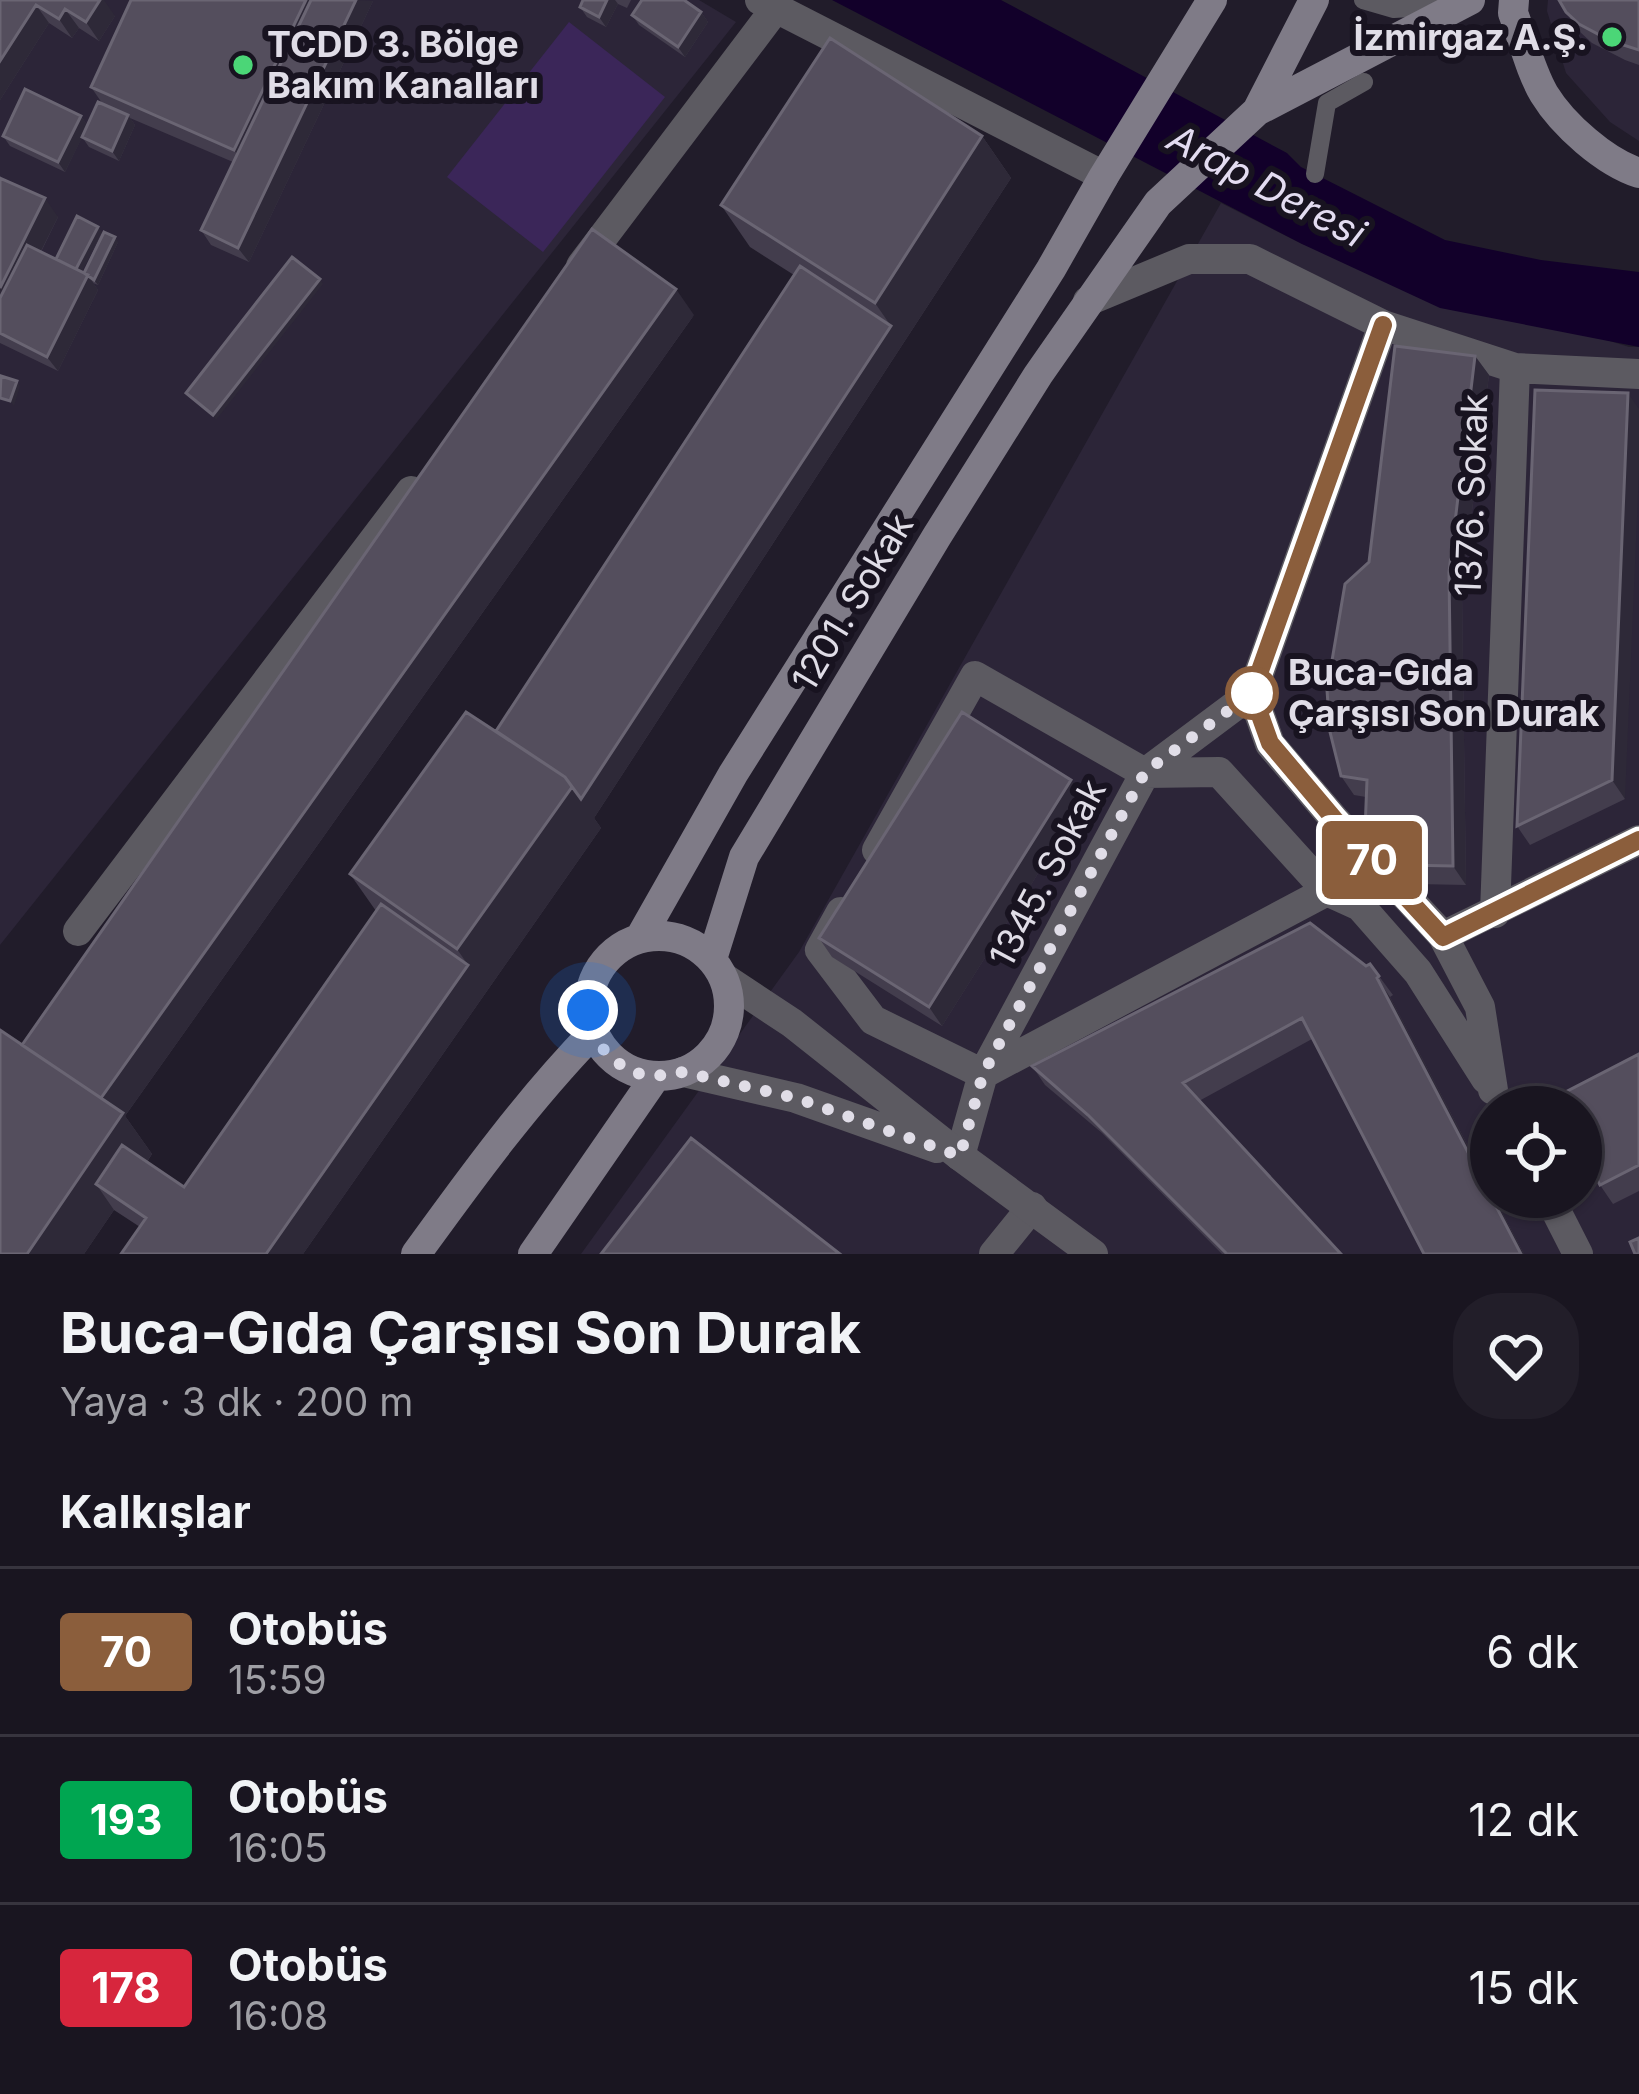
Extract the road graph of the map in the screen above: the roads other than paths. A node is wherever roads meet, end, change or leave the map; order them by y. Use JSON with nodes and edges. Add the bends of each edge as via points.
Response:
{"nodes":[{"id":1,"x":1212,"y":0,"type":"edge"},
{"id":2,"x":1314,"y":0,"type":"edge"},
{"id":3,"x":1363,"y":0,"type":"edge"},
{"id":4,"x":1468,"y":0,"type":"edge"},
{"id":5,"x":1514,"y":0,"type":"edge"},
{"id":6,"x":768,"y":4,"type":"edge"},
{"id":7,"x":1364,"y":82,"type":"dead end"},
{"id":8,"x":1256,"y":111,"type":"junction"},
{"id":9,"x":1639,"y":173,"type":"edge"},
{"id":10,"x":1315,"y":174,"type":"dead end"},
{"id":11,"x":1104,"y":176,"type":"junction"},
{"id":12,"x":562,"y":291,"type":"edge"},
{"id":13,"x":1088,"y":301,"type":"junction"},
{"id":14,"x":1383,"y":325,"type":"junction"},
{"id":15,"x":1515,"y":368,"type":"junction"},
{"id":16,"x":1639,"y":374,"type":"edge"},
{"id":17,"x":434,"y":460,"type":"edge"},
{"id":18,"x":1252,"y":693,"type":"junction"},
{"id":19,"x":1145,"y":772,"type":"junction"},
{"id":20,"x":1639,"y":840,"type":"edge"},
{"id":21,"x":1390,"y":880,"type":"junction"},
{"id":22,"x":1327,"y":891,"type":"junction"},
{"id":23,"x":1495,"y":913,"type":"junction"},
{"id":24,"x":78,"y":931,"type":"dead end"},
{"id":25,"x":1443,"y":937,"type":"junction"},
{"id":26,"x":640,"y":938,"type":"junction"},
{"id":27,"x":718,"y":969,"type":"junction"},
{"id":28,"x":593,"y":1033,"type":"junction"},
{"id":29,"x":669,"y":1074,"type":"junction"},
{"id":30,"x":983,"y":1074,"type":"junction"},
{"id":31,"x":1490,"y":1086,"type":"edge"},
{"id":32,"x":1496,"y":1086,"type":"edge"},
{"id":33,"x":960,"y":1156,"type":"junction"},
{"id":34,"x":1032,"y":1207,"type":"junction"},
{"id":35,"x":1560,"y":1218,"type":"edge"},
{"id":36,"x":1007,"y":1249,"type":"edge"},
{"id":37,"x":416,"y":1254,"type":"edge"},
{"id":38,"x":533,"y":1254,"type":"edge"},
{"id":39,"x":1093,"y":1254,"type":"edge"},
{"id":40,"x":1578,"y":1254,"type":"edge"}],
"edges":[{"from":1,"to":11,"type":"main road"},
{"from":2,"to":8,"type":"main road","name":"1201. Sokak"},
{"from":3,"to":4,"type":"lane","via":[[1394,9]]},
{"from":4,"to":8,"type":"main road"},
{"from":5,"to":9,"type":"main road","via":[[1544,94],[1578,134]]},
{"from":6,"to":11,"type":"street"},
{"from":6,"to":12,"type":"street"},
{"from":7,"to":10,"type":"lane","via":[[1327,103]]},
{"from":8,"to":13,"type":"main road","name":"1201. Sokak","via":[[1158,203]]},
{"from":11,"to":26,"type":"main road"},
{"from":13,"to":14,"type":"street","via":[[1189,259],[1250,260]]},
{"from":13,"to":27,"type":"main road","name":"1201. Sokak","via":[[744,857]]},
{"from":14,"to":15,"type":"street"},
{"from":14,"to":18,"type":"street"},
{"from":15,"to":16,"type":"street"},
{"from":15,"to":23,"type":"street","name":"1376. Sokak"},
{"from":17,"to":24,"type":"street"},
{"from":18,"to":19,"type":"street"},
{"from":18,"to":21,"type":"street","via":[[1270,743]]},
{"from":19,"to":22,"type":"street","via":[[1219,772]]},
{"from":19,"to":30,"type":"street","name":"1345. Sokak"},
{"from":19,"to":30,"type":"street","name":"1345. Sokak","via":[[975,676],[820,950],[873,1020]]},
{"from":20,"to":23,"type":"street"},
{"from":21,"to":22,"type":"street"},
{"from":21,"to":25,"type":"street"},
{"from":22,"to":30,"type":"street"},
{"from":22,"to":31,"type":"street","via":[[1360,906],[1418,972]]},
{"from":23,"to":25,"type":"street"},
{"from":25,"to":32,"type":"street","via":[[1480,1007]]},
{"from":26,"to":27,"type":"main road","via":[[679,938]]},
{"from":26,"to":28,"type":"main road","via":[[602,964],[591,986]]},
{"from":27,"to":29,"type":"main road","via":[[729,1000],[718,1044],[703,1061]]},
{"from":27,"to":33,"type":"street"},
{"from":28,"to":29,"type":"main road","via":[[636,1073]]},
{"from":28,"to":37,"type":"main road"},
{"from":29,"to":33,"type":"street","via":[[796,1098]]},
{"from":29,"to":38,"type":"main road"},
{"from":30,"to":33,"type":"street","name":"1345. Sokak"},
{"from":33,"to":34,"type":"street"},
{"from":34,"to":36,"type":"street"},
{"from":34,"to":39,"type":"street"},
{"from":35,"to":40,"type":"street"}]}
